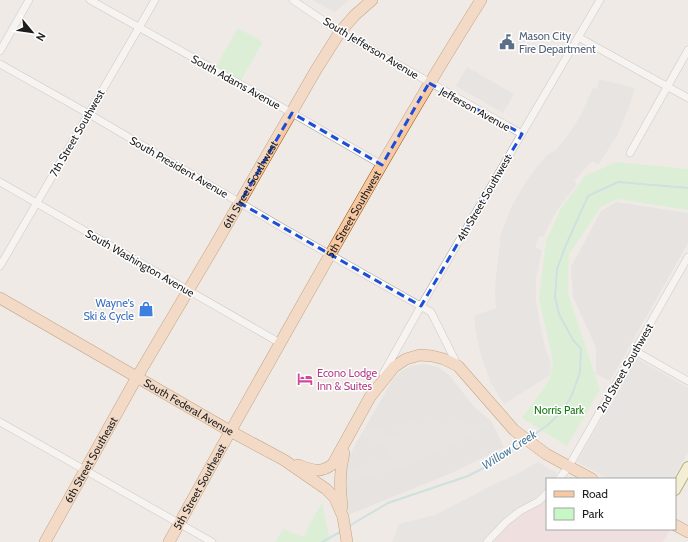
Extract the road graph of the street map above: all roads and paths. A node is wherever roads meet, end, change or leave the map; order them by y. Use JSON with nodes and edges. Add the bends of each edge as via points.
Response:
{"nodes":[{"id":1,"x":29,"y":0,"type":"edge"},
{"id":2,"x":90,"y":0,"type":"edge"},
{"id":3,"x":155,"y":0,"type":"edge"},
{"id":4,"x":293,"y":0,"type":"edge"},
{"id":5,"x":372,"y":0,"type":"edge"},
{"id":6,"x":481,"y":0,"type":"edge"},
{"id":7,"x":600,"y":0,"type":"edge"},
{"id":8,"x":139,"y":27,"type":"junction"},
{"id":9,"x":340,"y":32,"type":"junction"},
{"id":10,"x":578,"y":37,"type":"junction"},
{"id":11,"x":688,"y":50,"type":"edge"},
{"id":12,"x":0,"y":51,"type":"edge"},
{"id":13,"x":0,"y":64,"type":"edge"},
{"id":14,"x":429,"y":83,"type":"junction"},
{"id":15,"x":667,"y":87,"type":"junction"},
{"id":16,"x":688,"y":98,"type":"edge"},
{"id":17,"x":292,"y":113,"type":"junction"},
{"id":18,"x":89,"y":114,"type":"junction"},
{"id":19,"x":522,"y":134,"type":"junction"},
{"id":20,"x":630,"y":153,"type":"dead end"},
{"id":21,"x":382,"y":165,"type":"junction"},
{"id":22,"x":0,"y":182,"type":"edge"},
{"id":23,"x":36,"y":203,"type":"junction"},
{"id":24,"x":240,"y":203,"type":"junction"},
{"id":25,"x":330,"y":254,"type":"junction"},
{"id":26,"x":688,"y":257,"type":"edge"},
{"id":27,"x":0,"y":266,"type":"edge"},
{"id":28,"x":188,"y":291,"type":"junction"},
{"id":29,"x":0,"y":298,"type":"edge"},
{"id":30,"x":421,"y":306,"type":"junction"},
{"id":31,"x":280,"y":343,"type":"junction"},
{"id":32,"x":635,"y":351,"type":"junction"},
{"id":33,"x":458,"y":366,"type":"junction"},
{"id":34,"x":137,"y":377,"type":"junction"},
{"id":35,"x":688,"y":380,"type":"edge"},
{"id":36,"x":370,"y":397,"type":"junction"},
{"id":37,"x":0,"y":422,"type":"edge"},
{"id":38,"x":230,"y":431,"type":"junction"},
{"id":39,"x":347,"y":440,"type":"junction"},
{"id":40,"x":284,"y":460,"type":"junction"},
{"id":41,"x":569,"y":466,"type":"junction"},
{"id":42,"x":688,"y":467,"type":"edge"},
{"id":43,"x":85,"y":470,"type":"junction"},
{"id":44,"x":560,"y":478,"type":"edge"},
{"id":45,"x":590,"y":478,"type":"edge"},
{"id":46,"x":676,"y":488,"type":"edge"},
{"id":47,"x":546,"y":494,"type":"edge"},
{"id":48,"x":343,"y":517,"type":"junction"},
{"id":49,"x":179,"y":523,"type":"junction"},
{"id":50,"x":676,"y":526,"type":"edge"},
{"id":51,"x":688,"y":532,"type":"edge"},
{"id":52,"x":45,"y":542,"type":"edge"},
{"id":53,"x":169,"y":542,"type":"edge"},
{"id":54,"x":212,"y":542,"type":"edge"},
{"id":55,"x":347,"y":542,"type":"edge"},
{"id":56,"x":487,"y":542,"type":"edge"}],
"edges":[{"from":1,"to":12,"type":"street"},
{"from":2,"to":8,"type":"street","name":"South Adams Avenue"},
{"from":3,"to":8,"type":"street","name":"7th Street Southwest"},
{"from":4,"to":9,"type":"street","name":"South Jefferson Avenue"},
{"from":5,"to":9,"type":"main road","name":"6th Street Southwest"},
{"from":6,"to":14,"type":"main road","name":"5th Street Southwest"},
{"from":7,"to":10,"type":"street","name":"4th Street Southwest"},
{"from":8,"to":17,"type":"street","name":"South Adams Avenue"},
{"from":8,"to":18,"type":"street","name":"7th Street Southwest"},
{"from":9,"to":14,"type":"street","name":"South Jefferson Avenue"},
{"from":9,"to":17,"type":"main road","name":"6th Street Southwest"},
{"from":10,"to":15,"type":"street"},
{"from":10,"to":19,"type":"street","name":"4th Street Southwest"},
{"from":11,"to":15,"type":"street"},
{"from":13,"to":18,"type":"street","name":"South President Avenue"},
{"from":14,"to":19,"type":"street","name":"Jefferson Avenue"},
{"from":14,"to":21,"type":"main road","name":"5th Street Southwest"},
{"from":15,"to":16,"type":"street"},
{"from":15,"to":20,"type":"street"},
{"from":17,"to":21,"type":"street","name":"South Adams Avenue"},
{"from":17,"to":24,"type":"main road","name":"6th Street Southwest"},
{"from":18,"to":23,"type":"street","name":"7th Street Southwest"},
{"from":18,"to":24,"type":"street","name":"South President Avenue"},
{"from":19,"to":30,"type":"street","name":"4th Street Southwest"},
{"from":21,"to":25,"type":"main road","name":"5th Street Southwest"},
{"from":22,"to":23,"type":"street","name":"South Washington Avenue"},
{"from":23,"to":27,"type":"street","name":"7th Street Southwest"},
{"from":23,"to":28,"type":"street","name":"South Washington Avenue"},
{"from":24,"to":25,"type":"street","name":"South President Avenue"},
{"from":24,"to":28,"type":"main road","name":"6th Street Southwest"},
{"from":25,"to":30,"type":"street","name":"South President Avenue"},
{"from":25,"to":31,"type":"main road","name":"5th Street Southwest"},
{"from":26,"to":32,"type":"street","name":"2nd Street Southwest"},
{"from":28,"to":31,"type":"street","name":"South Washington Avenue"},
{"from":28,"to":34,"type":"main road","name":"6th Street Southwest"},
{"from":29,"to":34,"type":"main road","name":"South Federal Avenue"},
{"from":30,"to":33,"type":"street","via":[[431,312]]},
{"from":30,"to":36,"type":"street","name":"4th Street Southwest"},
{"from":31,"to":38,"type":"main road","name":"5th Street Southwest"},
{"from":32,"to":35,"type":"street"},
{"from":32,"to":41,"type":"street","name":"2nd Street Southwest"},
{"from":33,"to":36,"type":"main road","via":[[432,356],[420,355],[406,359],[394,367]]},
{"from":33,"to":41,"type":"main road","via":[[514,430],[546,454]]},
{"from":34,"to":38,"type":"main road","name":"South Federal Avenue"},
{"from":34,"to":43,"type":"main road","name":"6th Street Southeast"},
{"from":36,"to":39,"type":"main road"},
{"from":37,"to":43,"type":"street"},
{"from":38,"to":40,"type":"main road","name":"South Federal Avenue"},
{"from":38,"to":49,"type":"main road","name":"5th Street Southeast"},
{"from":39,"to":40,"type":"main road","via":[[337,459],[328,468],[315,470]]},
{"from":39,"to":48,"type":"main road","via":[[340,478]]},
{"from":40,"to":48,"type":"main road","name":"South Federal Avenue","via":[[326,489],[335,498]]},
{"from":41,"to":44,"type":"street","name":"2nd Street Southwest"},
{"from":41,"to":45,"type":"main road"},
{"from":42,"to":46,"type":"main road"},
{"from":43,"to":49,"type":"street"},
{"from":43,"to":52,"type":"main road","name":"6th Street Southeast"},
{"from":47,"to":56,"type":"street","via":[[505,523]]},
{"from":48,"to":55,"type":"main road","name":"South Federal Avenue"},
{"from":49,"to":53,"type":"main road","name":"5th Street Southeast"},
{"from":49,"to":54,"type":"street"},
{"from":50,"to":51,"type":"main road"}]}
